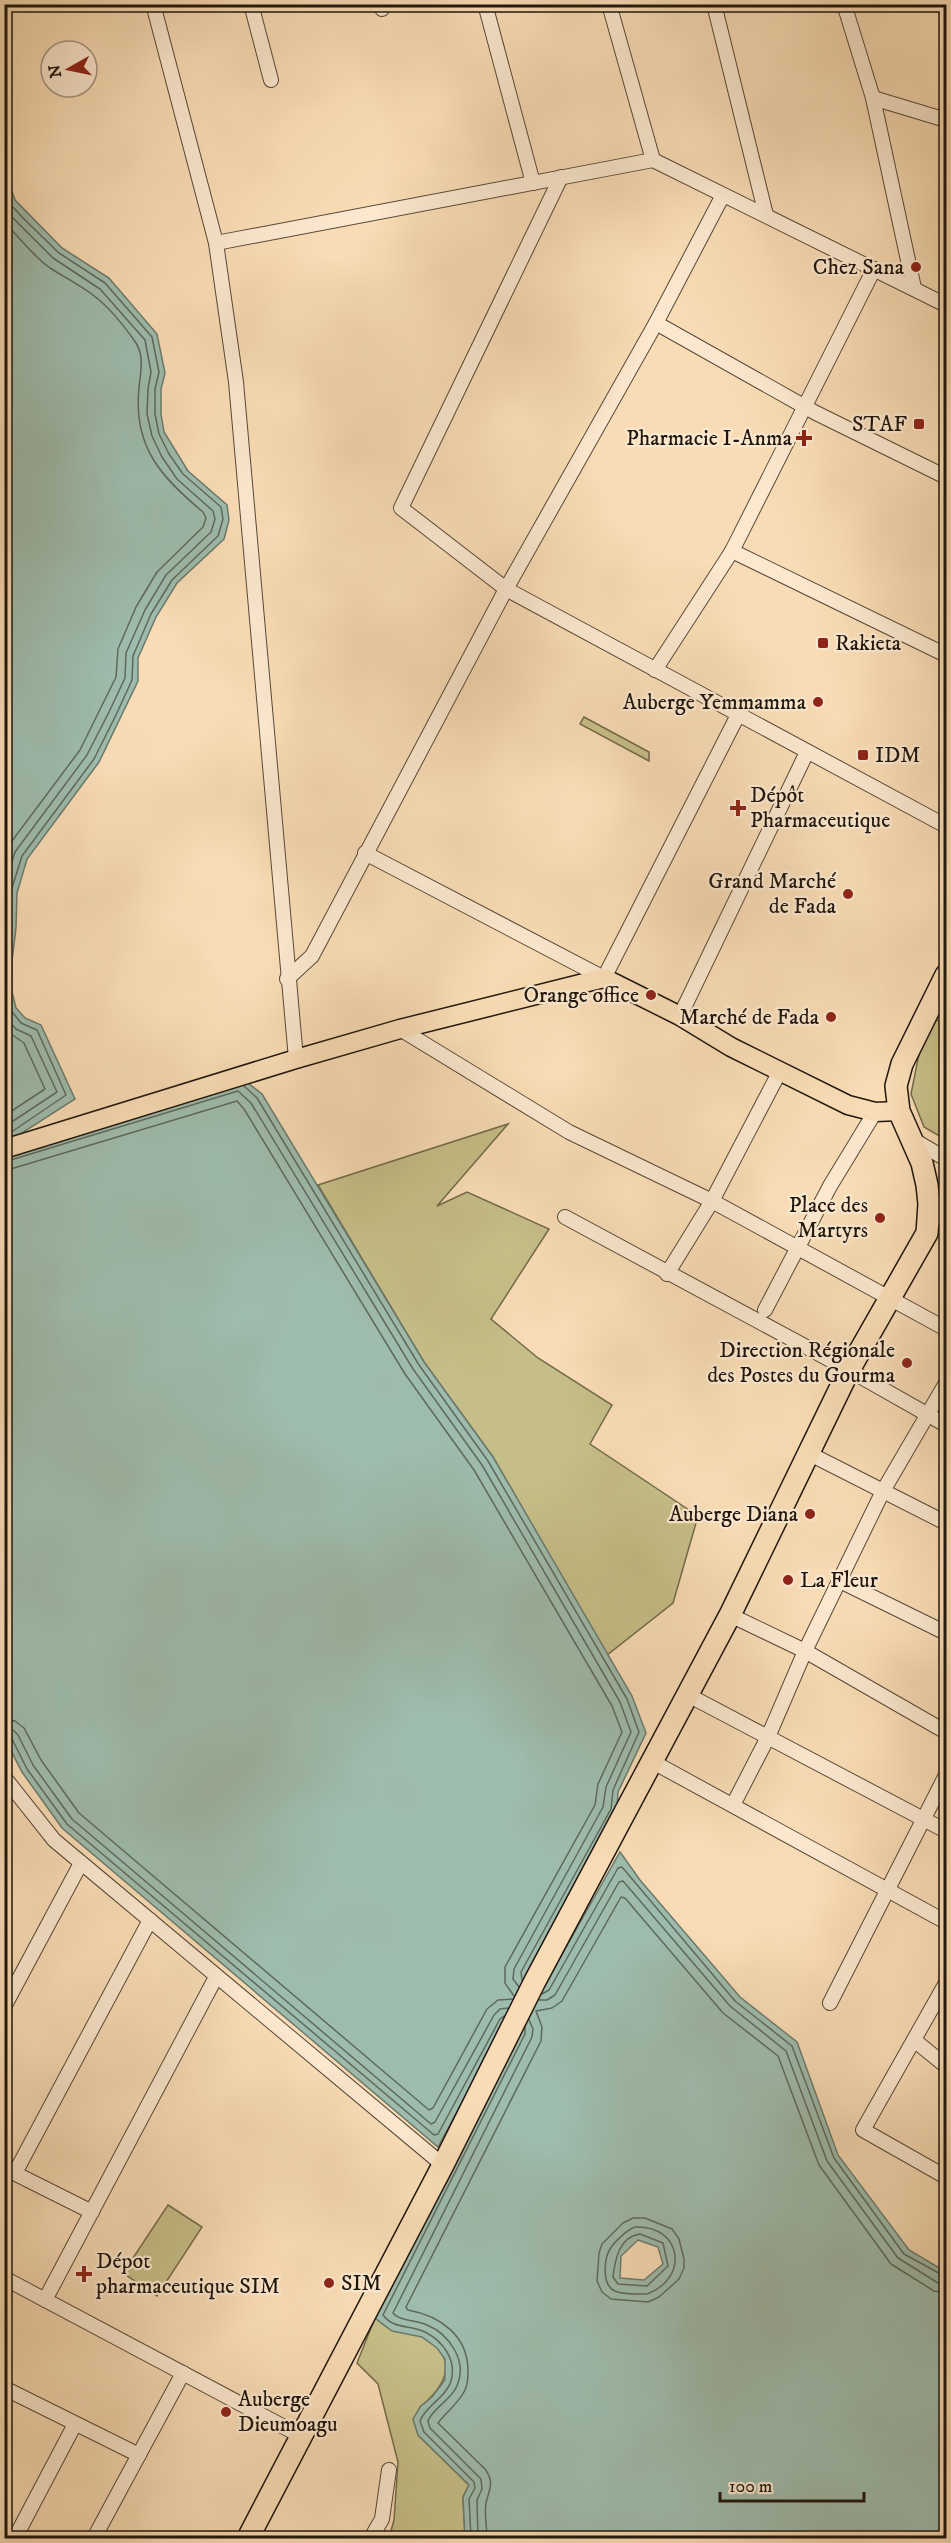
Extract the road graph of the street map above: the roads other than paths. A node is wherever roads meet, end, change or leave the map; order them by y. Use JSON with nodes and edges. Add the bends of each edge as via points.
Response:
{"nodes":[{"id":1,"x":153,"y":4,"type":"edge"},
{"id":2,"x":250,"y":4,"type":"edge"},
{"id":3,"x":485,"y":4,"type":"edge"},
{"id":4,"x":609,"y":4,"type":"edge"},
{"id":5,"x":714,"y":4,"type":"edge"},
{"id":6,"x":844,"y":4,"type":"edge"},
{"id":7,"x":272,"y":80,"type":"dead end"},
{"id":8,"x":873,"y":98,"type":"junction"},
{"id":9,"x":946,"y":120,"type":"edge"},
{"id":10,"x":653,"y":160,"type":"junction"},
{"id":11,"x":561,"y":177,"type":"junction"},
{"id":12,"x":533,"y":183,"type":"junction"},
{"id":13,"x":723,"y":195,"type":"junction"},
{"id":14,"x":766,"y":215,"type":"junction"},
{"id":15,"x":216,"y":243,"type":"junction"},
{"id":16,"x":874,"y":268,"type":"junction"},
{"id":17,"x":914,"y":288,"type":"junction"},
{"id":18,"x":946,"y":305,"type":"edge"},
{"id":19,"x":656,"y":323,"type":"junction"},
{"id":20,"x":804,"y":406,"type":"junction"},
{"id":21,"x":946,"y":477,"type":"edge"},
{"id":22,"x":732,"y":551,"type":"junction"},
{"id":23,"x":506,"y":590,"type":"junction"},
{"id":24,"x":946,"y":655,"type":"edge"},
{"id":25,"x":655,"y":670,"type":"junction"},
{"id":26,"x":738,"y":715,"type":"junction"},
{"id":27,"x":807,"y":752,"type":"junction"},
{"id":28,"x":946,"y":826,"type":"edge"},
{"id":29,"x":365,"y":853,"type":"junction"},
{"id":30,"x":946,"y":975,"type":"edge"},
{"id":31,"x":604,"y":978,"type":"junction"},
{"id":32,"x":287,"y":980,"type":"junction"},
{"id":33,"x":680,"y":1016,"type":"junction"},
{"id":34,"x":400,"y":1029,"type":"junction"},
{"id":35,"x":296,"y":1059,"type":"junction"},
{"id":36,"x":780,"y":1071,"type":"junction"},
{"id":37,"x":899,"y":1111,"type":"junction"},
{"id":38,"x":875,"y":1112,"type":"junction"},
{"id":39,"x":912,"y":1139,"type":"junction"},
{"id":40,"x":4,"y":1149,"type":"edge"},
{"id":41,"x":946,"y":1159,"type":"edge"},
{"id":42,"x":946,"y":1196,"type":"edge"},
{"id":43,"x":712,"y":1201,"type":"junction"},
{"id":44,"x":565,"y":1217,"type":"dead end"},
{"id":45,"x":927,"y":1233,"type":"junction"},
{"id":46,"x":798,"y":1247,"type":"junction"},
{"id":47,"x":667,"y":1274,"type":"junction"},
{"id":48,"x":889,"y":1298,"type":"junction"},
{"id":49,"x":765,"y":1310,"type":"dead end"},
{"id":50,"x":946,"y":1329,"type":"edge"},
{"id":51,"x":849,"y":1370,"type":"junction"},
{"id":52,"x":946,"y":1383,"type":"edge"},
{"id":53,"x":927,"y":1415,"type":"junction"},
{"id":54,"x":946,"y":1425,"type":"edge"},
{"id":55,"x":808,"y":1453,"type":"junction"},
{"id":56,"x":883,"y":1491,"type":"junction"},
{"id":57,"x":946,"y":1522,"type":"edge"},
{"id":58,"x":840,"y":1581,"type":"junction"},
{"id":59,"x":730,"y":1615,"type":"junction"},
{"id":60,"x":946,"y":1633,"type":"edge"},
{"id":61,"x":805,"y":1651,"type":"junction"},
{"id":62,"x":688,"y":1695,"type":"junction"},
{"id":63,"x":946,"y":1732,"type":"edge"},
{"id":64,"x":768,"y":1737,"type":"junction"},
{"id":65,"x":653,"y":1762,"type":"junction"},
{"id":66,"x":946,"y":1775,"type":"edge"},
{"id":67,"x":5,"y":1782,"type":"edge"},
{"id":68,"x":733,"y":1805,"type":"junction"},
{"id":69,"x":924,"y":1819,"type":"junction"},
{"id":70,"x":946,"y":1831,"type":"edge"},
{"id":71,"x":81,"y":1863,"type":"junction"},
{"id":72,"x":889,"y":1890,"type":"junction"},
{"id":73,"x":150,"y":1920,"type":"junction"},
{"id":74,"x":946,"y":1922,"type":"edge"},
{"id":75,"x":216,"y":1977,"type":"junction"},
{"id":76,"x":946,"y":1983,"type":"edge"},
{"id":77,"x":830,"y":2004,"type":"dead end"},
{"id":78,"x":4,"y":2007,"type":"edge"},
{"id":79,"x":914,"y":2040,"type":"junction"},
{"id":80,"x":946,"y":2066,"type":"edge"},
{"id":81,"x":443,"y":2164,"type":"junction"},
{"id":82,"x":10,"y":2170,"type":"edge"},
{"id":83,"x":946,"y":2177,"type":"edge"},
{"id":84,"x":92,"y":2212,"type":"junction"},
{"id":85,"x":4,"y":2278,"type":"edge"},
{"id":86,"x":45,"y":2300,"type":"junction"},
{"id":87,"x":183,"y":2373,"type":"junction"},
{"id":88,"x":4,"y":2388,"type":"edge"},
{"id":89,"x":75,"y":2424,"type":"junction"},
{"id":90,"x":301,"y":2436,"type":"junction"},
{"id":91,"x":139,"y":2455,"type":"junction"},
{"id":92,"x":389,"y":2470,"type":"dead end"},
{"id":93,"x":15,"y":2538,"type":"edge"},
{"id":94,"x":94,"y":2538,"type":"edge"},
{"id":95,"x":248,"y":2538,"type":"edge"},
{"id":96,"x":371,"y":2538,"type":"edge"}],
"edges":[{"from":1,"to":15,"type":"street"},
{"from":2,"to":7,"type":"street"},
{"from":3,"to":12,"type":"street"},
{"from":4,"to":10,"type":"street"},
{"from":5,"to":14,"type":"street"},
{"from":6,"to":8,"type":"street"},
{"from":8,"to":9,"type":"street"},
{"from":8,"to":17,"type":"street"},
{"from":10,"to":11,"type":"street"},
{"from":10,"to":13,"type":"street"},
{"from":11,"to":12,"type":"street"},
{"from":11,"to":23,"type":"street","via":[[401,508]]},
{"from":12,"to":15,"type":"street"},
{"from":13,"to":14,"type":"street"},
{"from":13,"to":19,"type":"street"},
{"from":14,"to":16,"type":"street"},
{"from":15,"to":32,"type":"street","via":[[241,435]]},
{"from":16,"to":17,"type":"street"},
{"from":16,"to":20,"type":"street"},
{"from":17,"to":18,"type":"street"},
{"from":19,"to":20,"type":"street"},
{"from":19,"to":23,"type":"street"},
{"from":20,"to":21,"type":"street"},
{"from":20,"to":22,"type":"street"},
{"from":22,"to":24,"type":"street"},
{"from":22,"to":25,"type":"street"},
{"from":23,"to":25,"type":"street"},
{"from":23,"to":29,"type":"street"},
{"from":25,"to":26,"type":"street"},
{"from":26,"to":27,"type":"street"},
{"from":26,"to":31,"type":"street"},
{"from":27,"to":28,"type":"street"},
{"from":27,"to":33,"type":"street"},
{"from":29,"to":31,"type":"street"},
{"from":29,"to":32,"type":"street","via":[[312,956]]},
{"from":30,"to":37,"type":"highway","via":[[902,1064],[896,1086]]},
{"from":31,"to":33,"type":"main road"},
{"from":31,"to":34,"type":"main road"},
{"from":32,"to":35,"type":"street"},
{"from":33,"to":36,"type":"main road"},
{"from":34,"to":35,"type":"main road"},
{"from":34,"to":43,"type":"street","via":[[569,1132]]},
{"from":35,"to":40,"type":"main road"},
{"from":36,"to":38,"type":"main road","via":[[848,1105]]},
{"from":36,"to":43,"type":"street"},
{"from":37,"to":38,"type":"main road"},
{"from":37,"to":39,"type":"highway"},
{"from":38,"to":46,"type":"street"},
{"from":39,"to":41,"type":"street"},
{"from":39,"to":45,"type":"highway","via":[[927,1185]]},
{"from":42,"to":45,"type":"street"},
{"from":43,"to":46,"type":"street"},
{"from":43,"to":47,"type":"street"},
{"from":44,"to":47,"type":"street"},
{"from":45,"to":48,"type":"highway"},
{"from":46,"to":48,"type":"street"},
{"from":46,"to":49,"type":"street"},
{"from":47,"to":51,"type":"street"},
{"from":48,"to":50,"type":"street"},
{"from":48,"to":51,"type":"highway"},
{"from":51,"to":53,"type":"street"},
{"from":51,"to":55,"type":"highway"},
{"from":52,"to":53,"type":"street"},
{"from":53,"to":54,"type":"street"},
{"from":53,"to":56,"type":"street"},
{"from":55,"to":56,"type":"street"},
{"from":55,"to":59,"type":"highway"},
{"from":56,"to":57,"type":"street"},
{"from":56,"to":58,"type":"street"},
{"from":58,"to":60,"type":"street"},
{"from":58,"to":61,"type":"street"},
{"from":59,"to":61,"type":"street"},
{"from":59,"to":62,"type":"highway"},
{"from":61,"to":63,"type":"street"},
{"from":61,"to":64,"type":"street"},
{"from":62,"to":64,"type":"street"},
{"from":62,"to":65,"type":"highway"},
{"from":64,"to":68,"type":"street"},
{"from":64,"to":69,"type":"street"},
{"from":65,"to":68,"type":"street"},
{"from":65,"to":81,"type":"highway"},
{"from":66,"to":69,"type":"street"},
{"from":67,"to":71,"type":"street","via":[[54,1840]]},
{"from":68,"to":72,"type":"street"},
{"from":69,"to":70,"type":"street"},
{"from":69,"to":72,"type":"street"},
{"from":71,"to":73,"type":"street"},
{"from":71,"to":78,"type":"street"},
{"from":72,"to":74,"type":"street"},
{"from":72,"to":77,"type":"street"},
{"from":73,"to":75,"type":"street"},
{"from":73,"to":82,"type":"street"},
{"from":75,"to":81,"type":"street"},
{"from":75,"to":84,"type":"street"},
{"from":76,"to":79,"type":"street"},
{"from":79,"to":80,"type":"street"},
{"from":79,"to":83,"type":"street","via":[[863,2130]]},
{"from":81,"to":90,"type":"highway"},
{"from":82,"to":84,"type":"street"},
{"from":84,"to":86,"type":"street"},
{"from":85,"to":86,"type":"street"},
{"from":86,"to":87,"type":"street"},
{"from":87,"to":90,"type":"street"},
{"from":87,"to":91,"type":"street"},
{"from":88,"to":89,"type":"street"},
{"from":89,"to":91,"type":"street"},
{"from":89,"to":93,"type":"street"},
{"from":90,"to":95,"type":"highway"},
{"from":91,"to":94,"type":"street"},
{"from":92,"to":96,"type":"street","via":[[382,2519]]}]}
